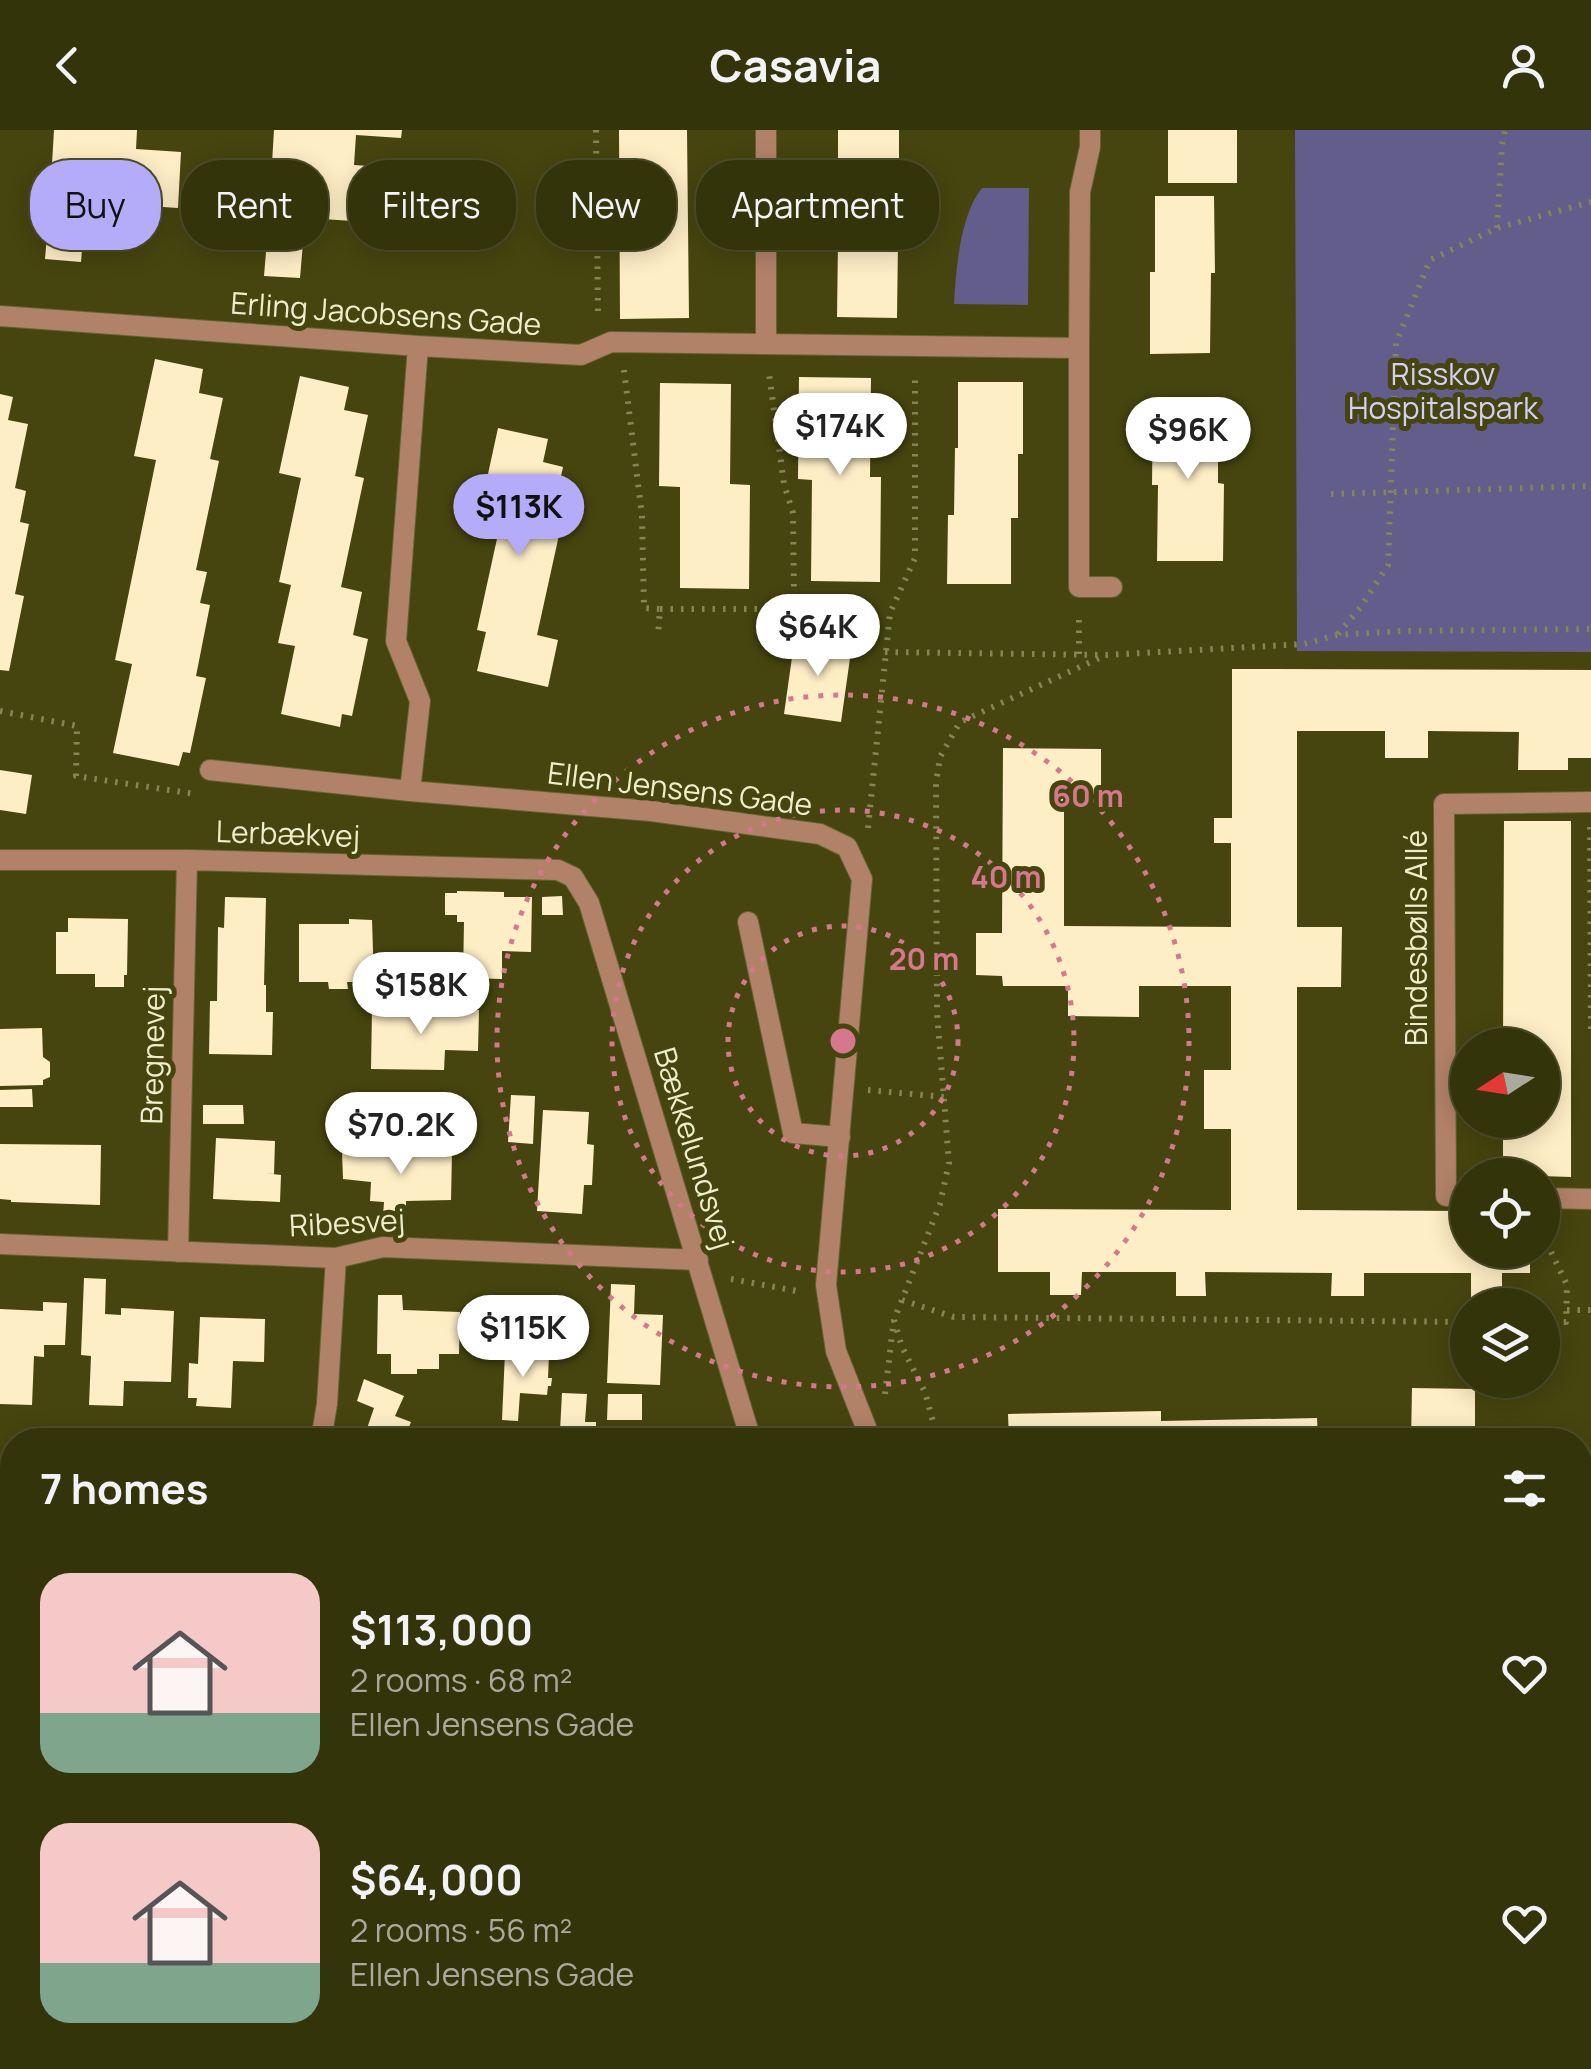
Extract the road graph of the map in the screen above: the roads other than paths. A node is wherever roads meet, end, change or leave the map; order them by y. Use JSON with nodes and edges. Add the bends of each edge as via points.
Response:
{"nodes":[{"id":1,"x":766,"y":130,"type":"edge"},
{"id":2,"x":1090,"y":130,"type":"edge"},
{"id":3,"x":0,"y":316,"type":"edge"},
{"id":4,"x":766,"y":344,"type":"junction"},
{"id":5,"x":418,"y":346,"type":"junction"},
{"id":6,"x":1079,"y":348,"type":"junction"},
{"id":7,"x":1112,"y":587,"type":"dead end"},
{"id":8,"x":210,"y":770,"type":"road end"},
{"id":9,"x":410,"y":791,"type":"junction"},
{"id":10,"x":1590,"y":802,"type":"edge"},
{"id":11,"x":0,"y":860,"type":"edge"},
{"id":12,"x":187,"y":860,"type":"junction"},
{"id":13,"x":574,"y":877,"type":"joint"},
{"id":14,"x":748,"y":922,"type":"dead end"},
{"id":15,"x":840,"y":1137,"type":"junction"},
{"id":16,"x":1450,"y":1196,"type":"edge"},
{"id":17,"x":1560,"y":1198,"type":"edge"},
{"id":18,"x":1591,"y":1199,"type":"edge"},
{"id":19,"x":0,"y":1244,"type":"edge"},
{"id":20,"x":178,"y":1252,"type":"junction"},
{"id":21,"x":336,"y":1258,"type":"junction"},
{"id":22,"x":700,"y":1267,"type":"junction"},
{"id":23,"x":323,"y":1428,"type":"edge"},
{"id":24,"x":747,"y":1428,"type":"edge"},
{"id":25,"x":866,"y":1428,"type":"edge"}],
"edges":[{"from":1,"to":4,"type":"street"},
{"from":2,"to":6,"type":"street","via":[[1080,192]]},
{"from":3,"to":5,"type":"street","name":"Erling Jacobsens Gade"},
{"from":4,"to":5,"type":"street","name":"Erling Jacobsens Gade","via":[[611,342],[582,355]]},
{"from":4,"to":6,"type":"street","name":"Erling Jacobsens Gade"},
{"from":5,"to":9,"type":"street","via":[[396,641],[420,701]]},
{"from":6,"to":7,"type":"street","via":[[1079,586]]},
{"from":8,"to":9,"type":"street","name":"Ellen Jensens Gade"},
{"from":9,"to":15,"type":"street","name":"Ellen Jensens Gade","via":[[651,811],[820,834],[847,846],[862,879]]},
{"from":10,"to":16,"type":"street","name":"Bindesbølls Allé","via":[[1444,804]]},
{"from":11,"to":12,"type":"street","name":"Lerbækvej"},
{"from":12,"to":13,"type":"street","name":"Lerbækvej","via":[[558,870]]},
{"from":12,"to":20,"type":"street","name":"Bregnevej"},
{"from":13,"to":22,"type":"street","name":"Bækkelundsvej","via":[[589,903]]},
{"from":14,"to":15,"type":"street","via":[[793,1133]]},
{"from":15,"to":25,"type":"street","via":[[826,1285],[836,1351]]},
{"from":17,"to":18,"type":"street"},
{"from":19,"to":20,"type":"street","name":"Ribesvej"},
{"from":20,"to":21,"type":"street","name":"Ribesvej"},
{"from":21,"to":22,"type":"street","name":"Ribesvej","via":[[383,1247]]},
{"from":21,"to":23,"type":"street"},
{"from":22,"to":24,"type":"street","name":"Bækkelundsvej"}]}
